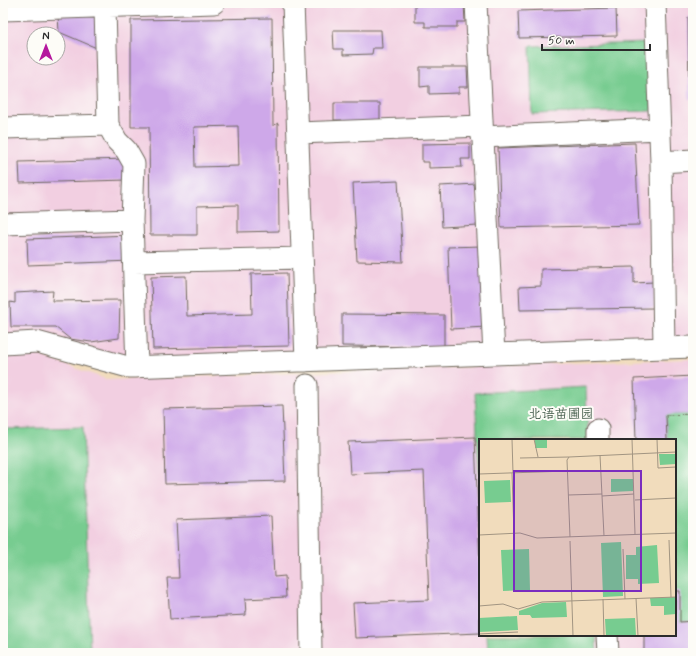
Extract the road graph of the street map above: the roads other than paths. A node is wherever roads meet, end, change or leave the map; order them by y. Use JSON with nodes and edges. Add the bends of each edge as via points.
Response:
{"nodes":[{"id":1,"x":214,"y":3,"type":"edge"},
{"id":2,"x":293,"y":3,"type":"edge"},
{"id":3,"x":476,"y":3,"type":"edge"},
{"id":4,"x":655,"y":3,"type":"edge"},
{"id":5,"x":105,"y":7,"type":"junction"},
{"id":6,"x":3,"y":10,"type":"edge"},
{"id":7,"x":108,"y":125,"type":"junction"},
{"id":8,"x":3,"y":128,"type":"edge"},
{"id":9,"x":660,"y":129,"type":"junction"},
{"id":10,"x":482,"y":132,"type":"junction"},
{"id":11,"x":298,"y":133,"type":"junction"},
{"id":12,"x":693,"y":160,"type":"edge"},
{"id":13,"x":662,"y":162,"type":"junction"},
{"id":14,"x":132,"y":220,"type":"junction"},
{"id":15,"x":3,"y":224,"type":"edge"},
{"id":16,"x":302,"y":258,"type":"junction"},
{"id":17,"x":134,"y":262,"type":"junction"},
{"id":18,"x":3,"y":344,"type":"edge"},
{"id":19,"x":693,"y":347,"type":"edge"},
{"id":20,"x":664,"y":348,"type":"junction"},
{"id":21,"x":494,"y":354,"type":"junction"},
{"id":22,"x":306,"y":361,"type":"junction"},
{"id":23,"x":136,"y":367,"type":"junction"},
{"id":24,"x":307,"y":385,"type":"dead end"},
{"id":25,"x":608,"y":636,"type":"edge"},
{"id":26,"x":311,"y":653,"type":"edge"},
{"id":27,"x":608,"y":653,"type":"edge"}],
"edges":[{"from":1,"to":5,"type":"street"},
{"from":2,"to":11,"type":"street"},
{"from":3,"to":10,"type":"street"},
{"from":4,"to":9,"type":"street"},
{"from":5,"to":6,"type":"street"},
{"from":5,"to":7,"type":"street"},
{"from":7,"to":8,"type":"street"},
{"from":7,"to":14,"type":"street","via":[[134,164]]},
{"from":9,"to":10,"type":"street"},
{"from":9,"to":13,"type":"street"},
{"from":10,"to":11,"type":"street"},
{"from":10,"to":21,"type":"street"},
{"from":11,"to":16,"type":"street"},
{"from":12,"to":13,"type":"street"},
{"from":13,"to":20,"type":"street"},
{"from":14,"to":15,"type":"street"},
{"from":14,"to":17,"type":"street"},
{"from":16,"to":17,"type":"street"},
{"from":16,"to":22,"type":"street"},
{"from":17,"to":23,"type":"street"},
{"from":18,"to":23,"type":"street","via":[[37,342]]},
{"from":19,"to":20,"type":"street"},
{"from":20,"to":21,"type":"street"},
{"from":21,"to":22,"type":"street"},
{"from":22,"to":23,"type":"street"},
{"from":24,"to":26,"type":"street"},
{"from":25,"to":27,"type":"street"}]}
